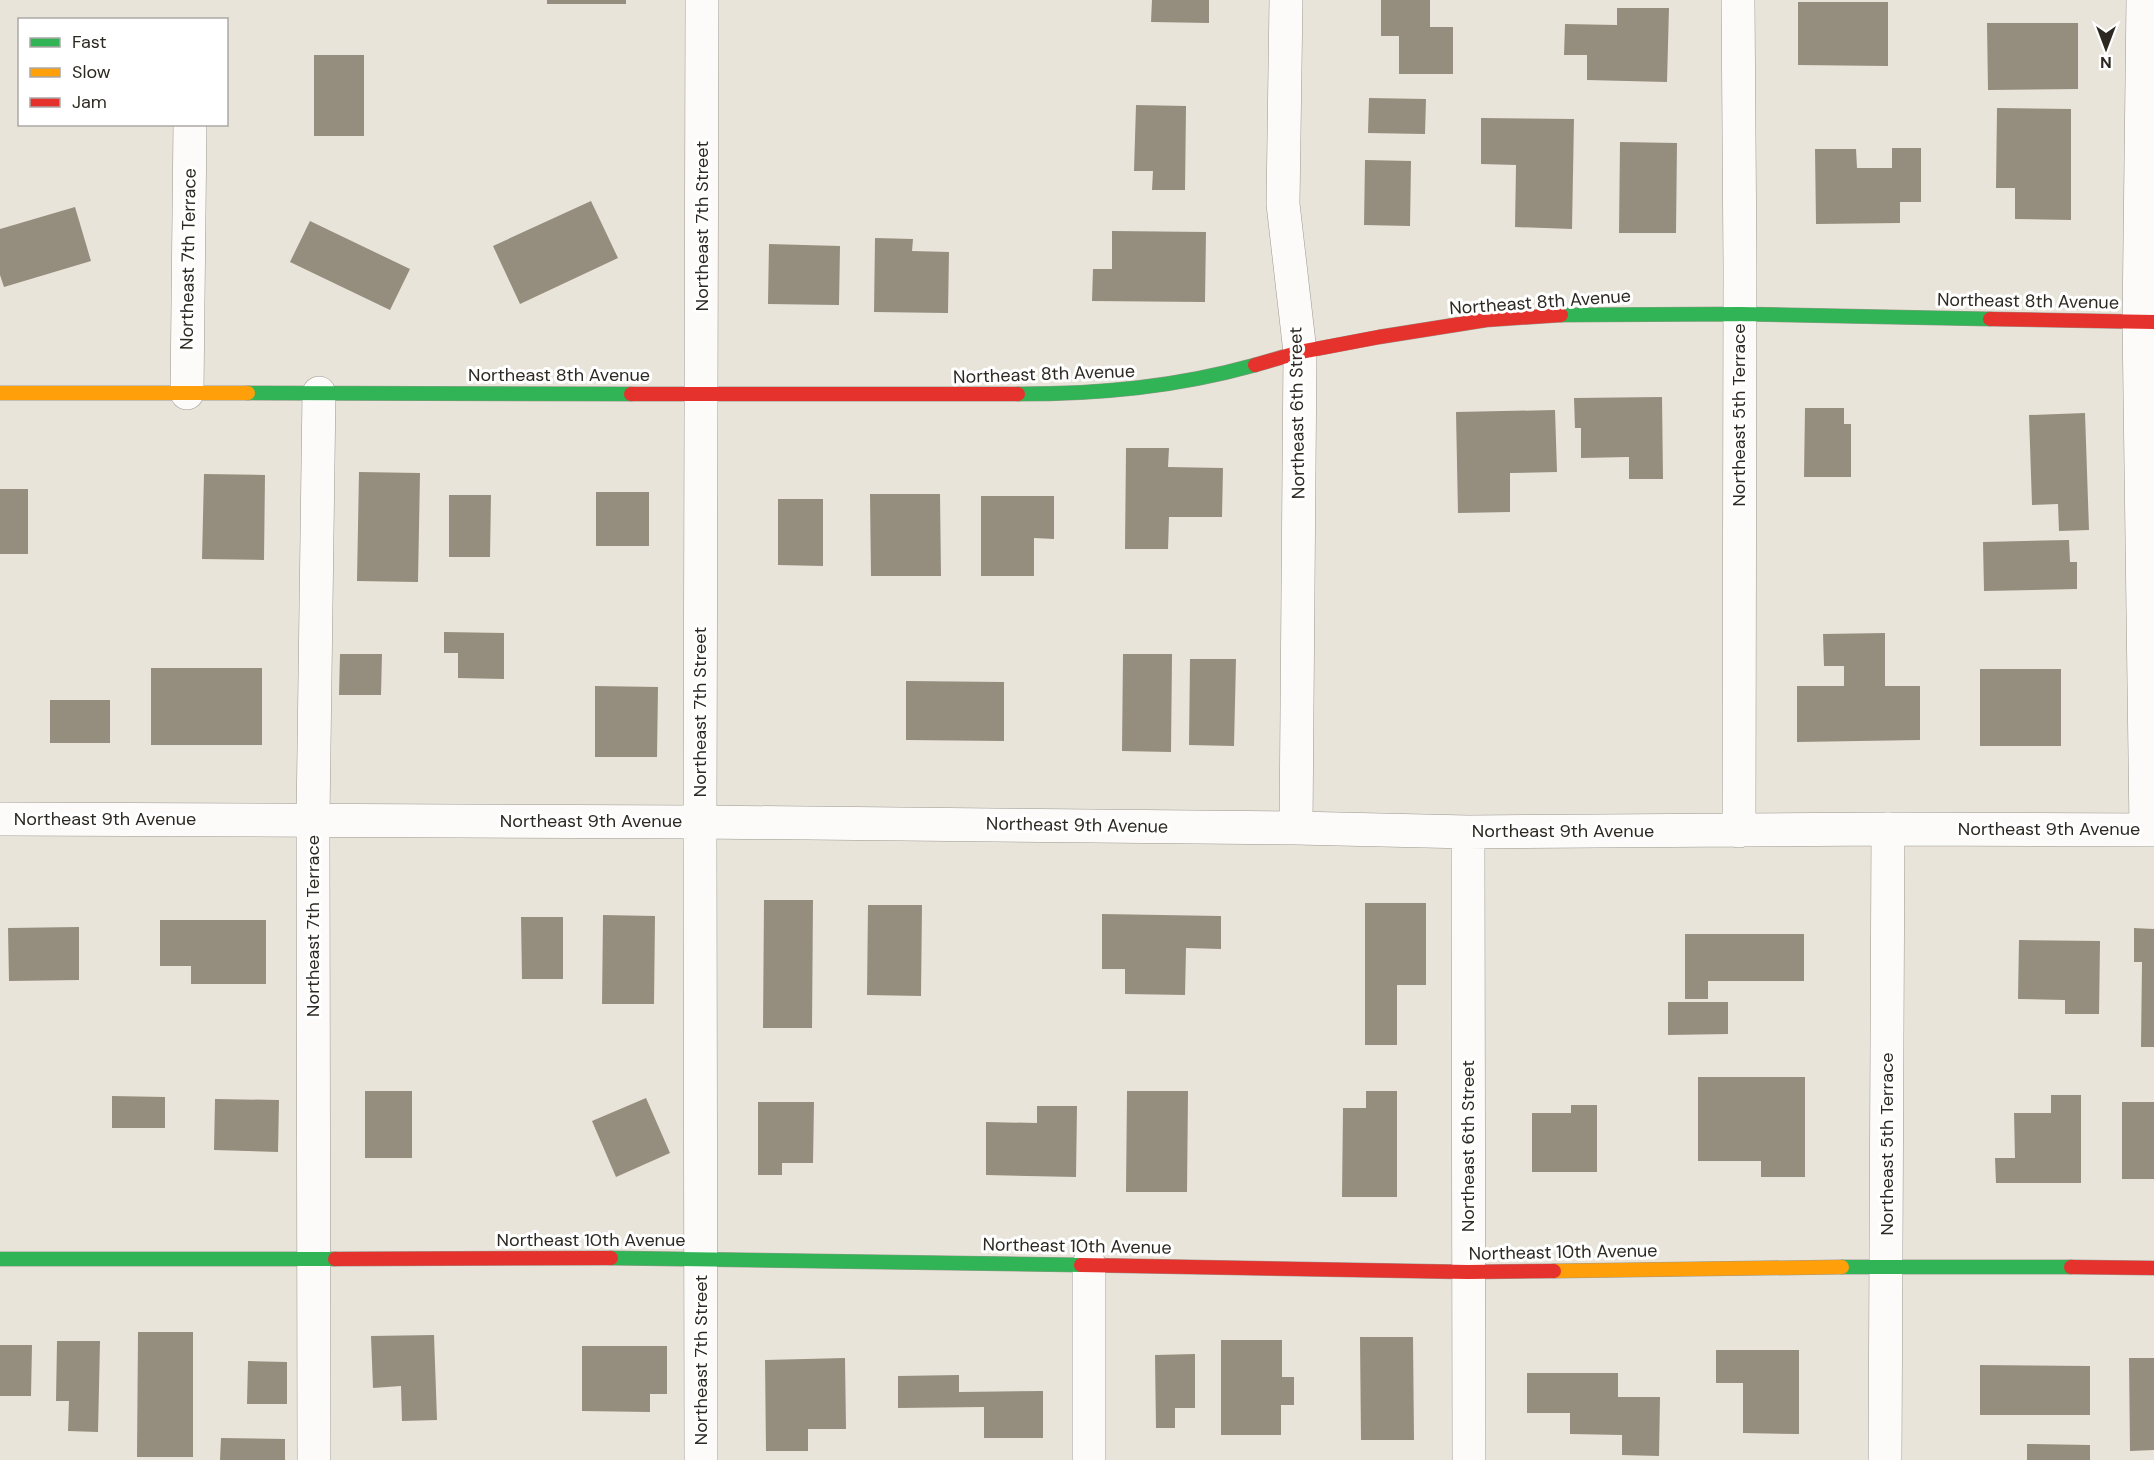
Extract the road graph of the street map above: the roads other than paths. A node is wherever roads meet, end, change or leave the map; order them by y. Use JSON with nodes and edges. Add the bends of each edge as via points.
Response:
{"nodes":[{"id":1,"x":702,"y":0,"type":"edge"},
{"id":2,"x":1286,"y":0,"type":"edge"},
{"id":3,"x":1738,"y":0,"type":"edge"},
{"id":4,"x":2144,"y":0,"type":"edge"},
{"id":5,"x":190,"y":126,"type":"edge"},
{"id":6,"x":1740,"y":314,"type":"junction"},
{"id":7,"x":2147,"y":321,"type":"edge"},
{"id":8,"x":1300,"y":352,"type":"junction"},
{"id":9,"x":0,"y":393,"type":"edge"},
{"id":10,"x":186,"y":393,"type":"junction"},
{"id":11,"x":319,"y":393,"type":"junction"},
{"id":12,"x":702,"y":393,"type":"junction"},
{"id":13,"x":0,"y":819,"type":"edge"},
{"id":14,"x":313,"y":819,"type":"junction"},
{"id":15,"x":700,"y":822,"type":"junction"},
{"id":16,"x":1296,"y":828,"type":"junction"},
{"id":17,"x":1888,"y":829,"type":"junction"},
{"id":18,"x":2150,"y":830,"type":"edge"},
{"id":19,"x":1739,"y":831,"type":"junction"},
{"id":20,"x":1468,"y":832,"type":"junction"},
{"id":21,"x":313,"y":1258,"type":"junction"},
{"id":22,"x":700,"y":1258,"type":"junction"},
{"id":23,"x":0,"y":1259,"type":"edge"},
{"id":24,"x":1089,"y":1264,"type":"junction"},
{"id":25,"x":1886,"y":1266,"type":"junction"},
{"id":26,"x":2154,"y":1268,"type":"edge"},
{"id":27,"x":1468,"y":1272,"type":"junction"},
{"id":28,"x":314,"y":1460,"type":"edge"},
{"id":29,"x":701,"y":1460,"type":"edge"},
{"id":30,"x":1089,"y":1460,"type":"edge"},
{"id":31,"x":1469,"y":1460,"type":"edge"},
{"id":32,"x":1885,"y":1460,"type":"edge"}],
"edges":[{"from":1,"to":12,"type":"street","name":"Northeast 7th Street"},
{"from":2,"to":8,"type":"street","name":"Northeast 6th Street","via":[[1282,204]]},
{"from":3,"to":6,"type":"street","name":"Northeast 5th Terrace"},
{"from":4,"to":7,"type":"street"},
{"from":5,"to":10,"type":"street","name":"Northeast 7th Terrace"},
{"from":6,"to":7,"type":"street","name":"Northeast 8th Avenue"},
{"from":6,"to":8,"type":"street","name":"Northeast 8th Avenue","via":[[1584,314],[1486,320]]},
{"from":6,"to":19,"type":"street","name":"Northeast 5th Terrace"},
{"from":7,"to":18,"type":"street"},
{"from":8,"to":12,"type":"street","name":"Northeast 8th Avenue","via":[[1226,373],[1149,388],[1069,394]]},
{"from":8,"to":16,"type":"street","name":"Northeast 6th Street"},
{"from":9,"to":10,"type":"street","name":"Northeast 8th Avenue"},
{"from":10,"to":11,"type":"street","name":"Northeast 8th Avenue"},
{"from":11,"to":12,"type":"street","name":"Northeast 8th Avenue"},
{"from":11,"to":14,"type":"street","name":"Northeast 7th Terrace"},
{"from":12,"to":15,"type":"street","name":"Northeast 7th Street"},
{"from":13,"to":14,"type":"street","name":"Northeast 9th Avenue"},
{"from":14,"to":15,"type":"street","name":"Northeast 9th Avenue"},
{"from":14,"to":21,"type":"street","name":"Northeast 7th Terrace"},
{"from":15,"to":16,"type":"street","name":"Northeast 9th Avenue"},
{"from":15,"to":22,"type":"street","name":"Northeast 7th Street"},
{"from":16,"to":20,"type":"street","name":"Northeast 9th Avenue"},
{"from":17,"to":18,"type":"street","name":"Northeast 9th Avenue"},
{"from":17,"to":19,"type":"street","name":"Northeast 9th Avenue"},
{"from":17,"to":25,"type":"street","name":"Northeast 5th Terrace"},
{"from":19,"to":20,"type":"street","name":"Northeast 9th Avenue"},
{"from":20,"to":27,"type":"street","name":"Northeast 6th Street"},
{"from":21,"to":22,"type":"street","name":"Northeast 10th Avenue"},
{"from":21,"to":23,"type":"street","name":"Northeast 10th Avenue"},
{"from":21,"to":28,"type":"street","name":"Northeast 7th Terrace"},
{"from":22,"to":24,"type":"street","name":"Northeast 10th Avenue"},
{"from":22,"to":29,"type":"street","name":"Northeast 7th Street"},
{"from":24,"to":27,"type":"street","name":"Northeast 10th Avenue"},
{"from":24,"to":30,"type":"street"},
{"from":25,"to":26,"type":"street","name":"Northeast 10th Avenue"},
{"from":25,"to":27,"type":"street","name":"Northeast 10th Avenue"},
{"from":25,"to":32,"type":"street","name":"Northeast 5th Terrace"},
{"from":27,"to":31,"type":"street","name":"Northeast 6th Street"}]}
